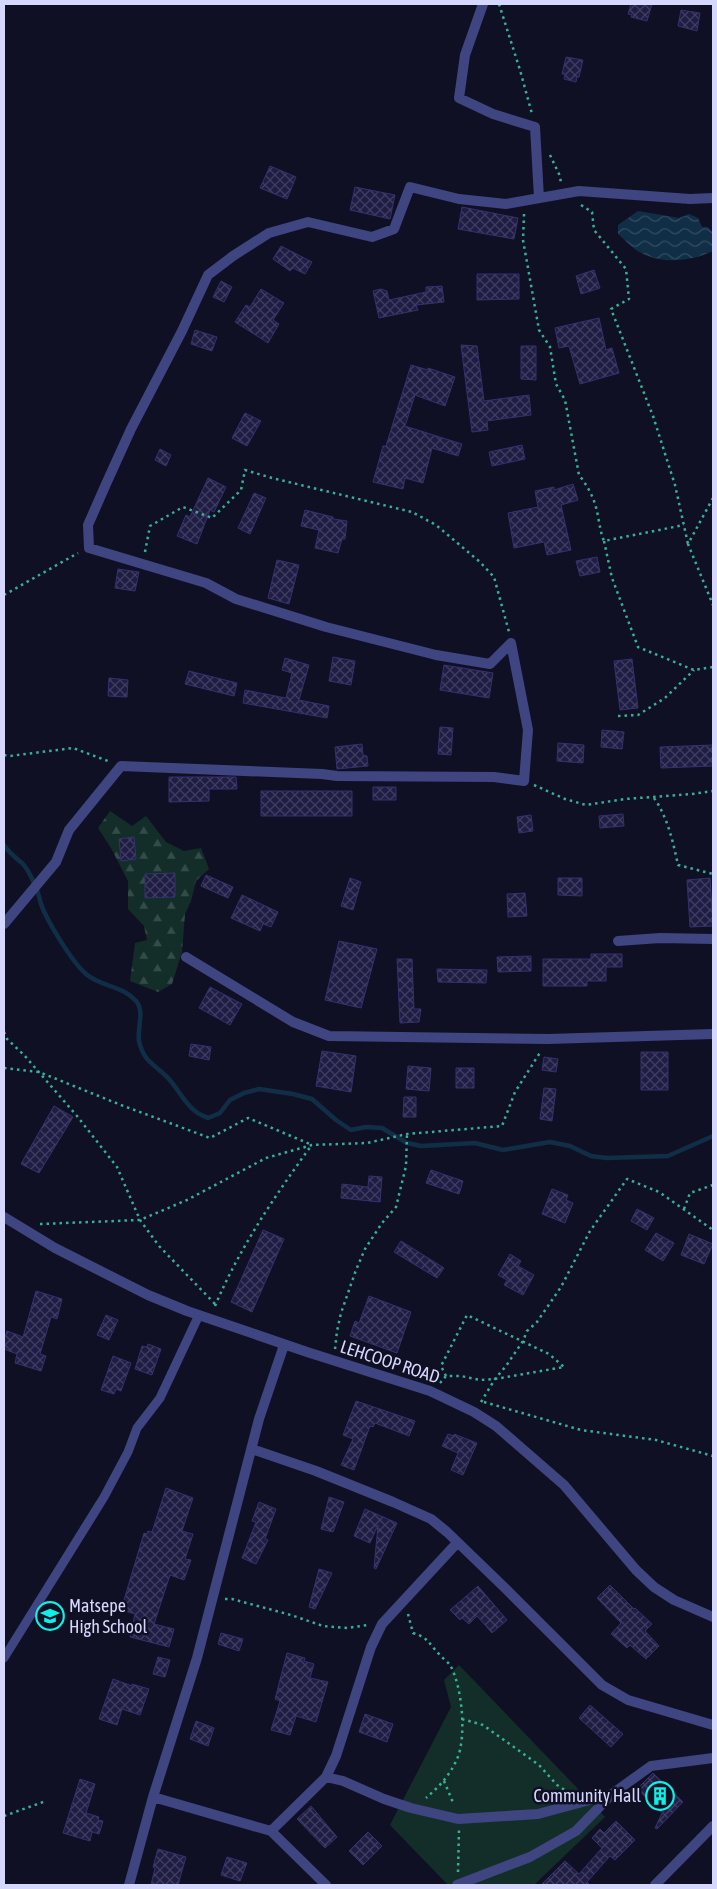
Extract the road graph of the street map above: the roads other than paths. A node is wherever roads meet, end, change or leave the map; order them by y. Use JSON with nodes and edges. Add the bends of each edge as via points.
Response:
{"nodes":[{"id":1,"x":483,"y":4,"type":"edge"},
{"id":2,"x":539,"y":198,"type":"junction"},
{"id":3,"x":713,"y":198,"type":"edge"},
{"id":4,"x":4,"y":924,"type":"edge"},
{"id":5,"x":713,"y":939,"type":"edge"},
{"id":6,"x":618,"y":941,"type":"dead end"},
{"id":7,"x":186,"y":958,"type":"dead end"},
{"id":8,"x":713,"y":1034,"type":"edge"},
{"id":9,"x":4,"y":1217,"type":"edge"},
{"id":10,"x":199,"y":1315,"type":"junction"},
{"id":11,"x":284,"y":1345,"type":"junction"},
{"id":12,"x":252,"y":1449,"type":"junction"},
{"id":13,"x":457,"y":1543,"type":"junction"},
{"id":14,"x":713,"y":1617,"type":"edge"},
{"id":15,"x":4,"y":1658,"type":"edge"},
{"id":16,"x":713,"y":1725,"type":"edge"},
{"id":17,"x":713,"y":1758,"type":"edge"},
{"id":18,"x":326,"y":1777,"type":"junction"},
{"id":19,"x":612,"y":1794,"type":"junction"},
{"id":20,"x":153,"y":1797,"type":"junction"},
{"id":21,"x":713,"y":1826,"type":"edge"},
{"id":22,"x":272,"y":1831,"type":"junction"},
{"id":23,"x":129,"y":1885,"type":"edge"},
{"id":24,"x":326,"y":1885,"type":"edge"},
{"id":25,"x":457,"y":1885,"type":"edge"},
{"id":26,"x":655,"y":1885,"type":"edge"}],
"edges":[{"from":1,"to":2,"type":"street","via":[[465,55],[459,98],[493,114],[535,127]]},
{"from":2,"to":3,"type":"street","via":[[580,191]]},
{"from":2,"to":4,"type":"street","via":[[506,204],[459,199],[410,187],[394,229],[372,237],[308,222],[269,233],[233,256],[208,276],[131,429],[88,526],[88,548],[206,583],[236,599],[326,627],[436,655],[490,664],[511,643],[528,730],[524,781],[494,777],[336,776],[121,766],[69,830],[56,862]]},
{"from":5,"to":6,"type":"street"},
{"from":7,"to":8,"type":"street","via":[[293,1022],[329,1036],[548,1039]]},
{"from":9,"to":10,"type":"street","name":"LEHCOOP ROAD","via":[[55,1248],[132,1287]]},
{"from":10,"to":11,"type":"street","name":"LEHCOOP ROAD"},
{"from":10,"to":15,"type":"lane","via":[[160,1398],[137,1428],[104,1497]]},
{"from":11,"to":12,"type":"street"},
{"from":11,"to":14,"type":"street","name":"LEHCOOP ROAD","via":[[430,1391],[474,1412],[496,1426],[564,1485],[654,1587],[674,1600]]},
{"from":12,"to":13,"type":"street","via":[[393,1502],[431,1520]]},
{"from":12,"to":20,"type":"street","via":[[197,1658]]},
{"from":13,"to":16,"type":"street","via":[[602,1685],[628,1700]]},
{"from":13,"to":18,"type":"street","via":[[382,1624],[370,1647],[336,1756]]},
{"from":17,"to":19,"type":"street","via":[[651,1766]]},
{"from":18,"to":19,"type":"street","via":[[411,1808],[458,1819],[538,1814]]},
{"from":18,"to":22,"type":"street"},
{"from":19,"to":25,"type":"street","via":[[576,1831],[530,1856]]},
{"from":20,"to":22,"type":"street"},
{"from":20,"to":23,"type":"street"},
{"from":21,"to":26,"type":"street"},
{"from":22,"to":24,"type":"street"}]}
